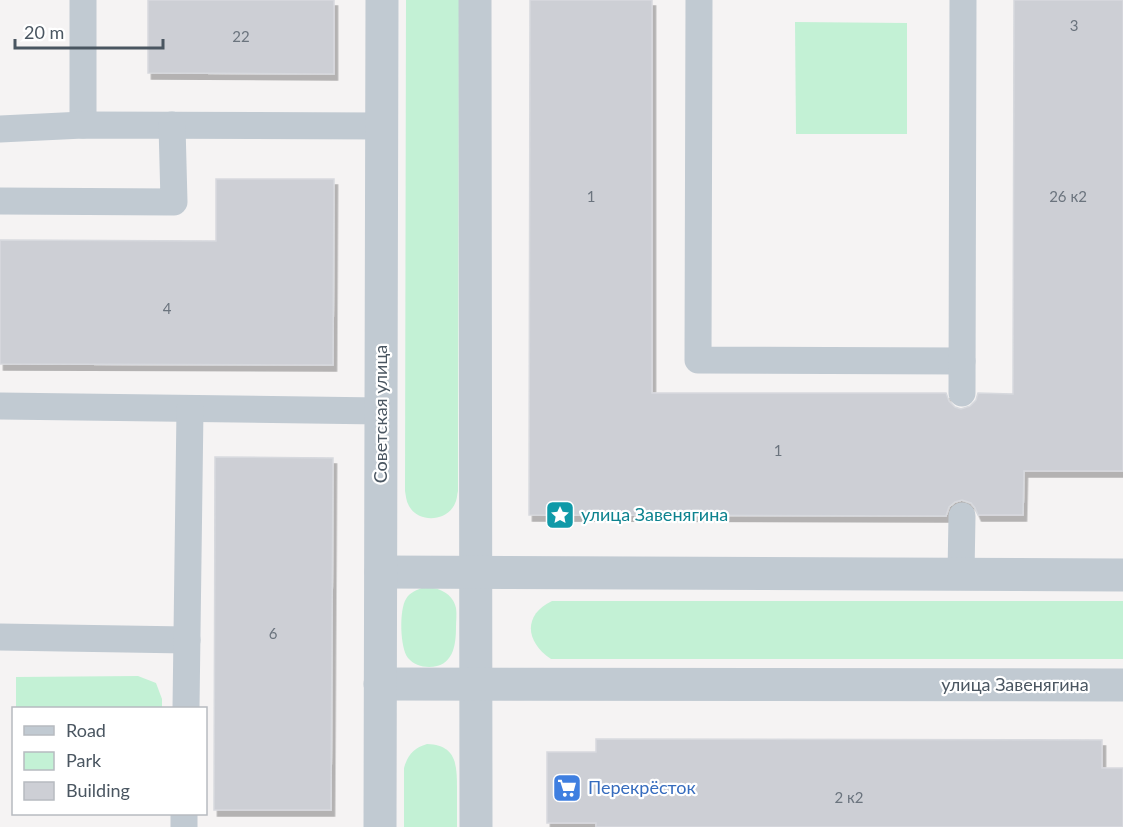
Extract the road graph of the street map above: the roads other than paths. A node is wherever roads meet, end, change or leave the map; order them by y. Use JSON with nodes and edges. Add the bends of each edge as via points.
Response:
{"nodes":[{"id":1,"x":83,"y":0,"type":"edge"},
{"id":2,"x":382,"y":0,"type":"edge"},
{"id":3,"x":475,"y":0,"type":"edge"},
{"id":4,"x":699,"y":0,"type":"edge"},
{"id":5,"x":963,"y":0,"type":"edge"},
{"id":6,"x":83,"y":125,"type":"junction"},
{"id":7,"x":172,"y":125,"type":"junction"},
{"id":8,"x":382,"y":126,"type":"junction"},
{"id":9,"x":0,"y":129,"type":"edge"},
{"id":10,"x":0,"y":201,"type":"edge"},
{"id":11,"x":962,"y":361,"type":"junction"},
{"id":12,"x":962,"y":393,"type":"dead end"},
{"id":13,"x":0,"y":406,"type":"edge"},
{"id":14,"x":190,"y":409,"type":"junction"},
{"id":15,"x":381,"y":411,"type":"junction"},
{"id":16,"x":962,"y":516,"type":"dead end"},
{"id":17,"x":381,"y":573,"type":"junction"},
{"id":18,"x":476,"y":573,"type":"junction"},
{"id":19,"x":962,"y":574,"type":"junction"},
{"id":20,"x":1123,"y":575,"type":"edge"},
{"id":21,"x":0,"y":637,"type":"edge"},
{"id":22,"x":187,"y":640,"type":"junction"},
{"id":23,"x":380,"y":684,"type":"junction"},
{"id":24,"x":476,"y":684,"type":"junction"},
{"id":25,"x":1123,"y":685,"type":"edge"},
{"id":26,"x":186,"y":707,"type":"edge"},
{"id":27,"x":380,"y":827,"type":"edge"},
{"id":28,"x":476,"y":827,"type":"edge"}],
"edges":[{"from":1,"to":6,"type":"lane"},
{"from":2,"to":8,"type":"street","name":"Советская улица"},
{"from":3,"to":18,"type":"street"},
{"from":4,"to":11,"type":"lane","via":[[698,360]]},
{"from":5,"to":11,"type":"lane"},
{"from":6,"to":7,"type":"lane"},
{"from":6,"to":9,"type":"lane"},
{"from":7,"to":8,"type":"lane"},
{"from":7,"to":10,"type":"lane","via":[[174,202]]},
{"from":8,"to":15,"type":"street","name":"Советская улица"},
{"from":11,"to":12,"type":"lane"},
{"from":13,"to":14,"type":"lane"},
{"from":14,"to":15,"type":"lane"},
{"from":14,"to":22,"type":"lane"},
{"from":15,"to":17,"type":"street","name":"Советская улица"},
{"from":16,"to":19,"type":"lane"},
{"from":17,"to":18,"type":"street"},
{"from":17,"to":23,"type":"street","name":"Советская улица"},
{"from":18,"to":19,"type":"street"},
{"from":18,"to":24,"type":"street"},
{"from":19,"to":20,"type":"street"},
{"from":21,"to":22,"type":"lane"},
{"from":22,"to":26,"type":"lane"},
{"from":23,"to":24,"type":"street","name":"улица Завенягина"},
{"from":23,"to":27,"type":"street","name":"Советская улица"},
{"from":24,"to":25,"type":"street","name":"улица Завенягина"},
{"from":24,"to":28,"type":"street"}]}
